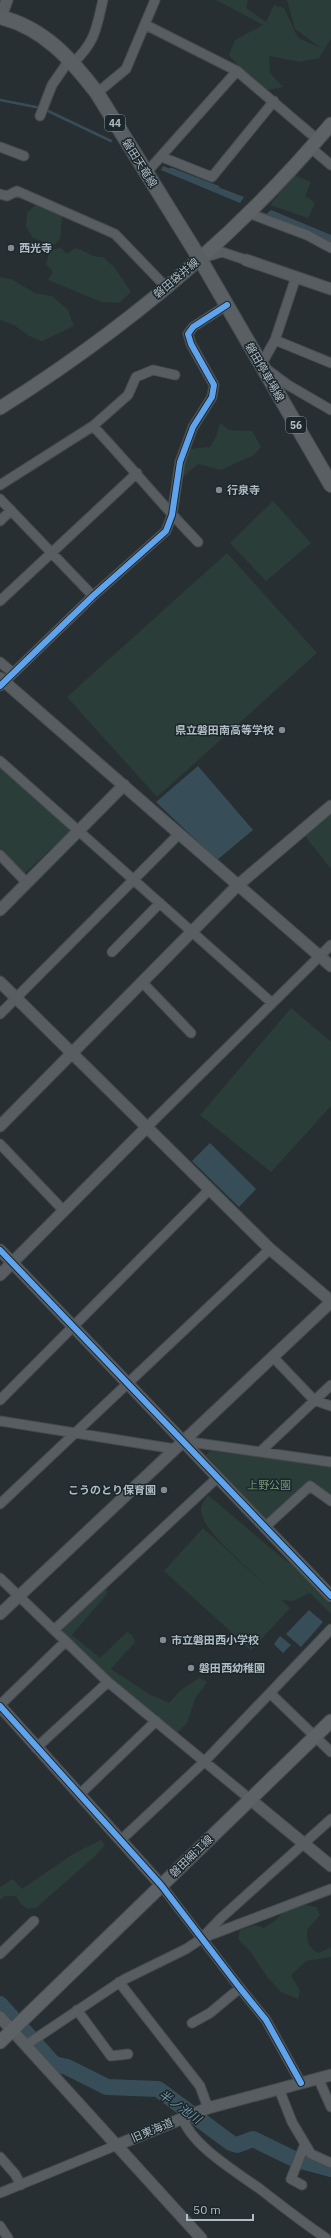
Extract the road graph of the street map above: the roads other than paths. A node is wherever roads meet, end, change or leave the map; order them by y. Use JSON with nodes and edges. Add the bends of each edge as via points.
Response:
{"nodes":[{"id":1,"x":7,"y":0,"type":"edge"},
{"id":2,"x":103,"y":0,"type":"edge"},
{"id":3,"x":155,"y":0,"type":"edge"},
{"id":4,"x":0,"y":18,"type":"edge"},
{"id":5,"x":146,"y":25,"type":"junction"},
{"id":6,"x":72,"y":61,"type":"junction"},
{"id":7,"x":237,"y":71,"type":"junction"},
{"id":8,"x":97,"y":94,"type":"junction"},
{"id":9,"x":274,"y":101,"type":"junction"},
{"id":10,"x":40,"y":116,"type":"dead end"},
{"id":11,"x":331,"y":124,"type":"edge"},
{"id":12,"x":314,"y":144,"type":"junction"},
{"id":13,"x":0,"y":147,"type":"edge"},
{"id":14,"x":24,"y":156,"type":"dead end"},
{"id":15,"x":162,"y":157,"type":"junction"},
{"id":16,"x":331,"y":165,"type":"edge"},
{"id":17,"x":146,"y":173,"type":"junction"},
{"id":18,"x":0,"y":194,"type":"edge"},
{"id":19,"x":248,"y":213,"type":"junction"},
{"id":20,"x":331,"y":248,"type":"edge"},
{"id":21,"x":200,"y":259,"type":"junction"},
{"id":22,"x":246,"y":260,"type":"joint"},
{"id":23,"x":296,"y":277,"type":"junction"},
{"id":24,"x":166,"y":287,"type":"junction"},
{"id":25,"x":331,"y":289,"type":"edge"},
{"id":26,"x":227,"y":305,"type":"junction"},
{"id":27,"x":275,"y":340,"type":"junction"},
{"id":28,"x":331,"y":363,"type":"edge"},
{"id":29,"x":261,"y":365,"type":"junction"},
{"id":30,"x":175,"y":375,"type":"dead end"},
{"id":31,"x":0,"y":408,"type":"edge"},
{"id":32,"x":331,"y":410,"type":"edge"},
{"id":33,"x":93,"y":426,"type":"junction"},
{"id":34,"x":137,"y":473,"type":"junction"},
{"id":35,"x":0,"y":485,"type":"edge"},
{"id":36,"x":331,"y":485,"type":"edge"},
{"id":37,"x":0,"y":499,"type":"edge"},
{"id":38,"x":11,"y":510,"type":"junction"},
{"id":39,"x":172,"y":515,"type":"junction"},
{"id":40,"x":0,"y":521,"type":"edge"},
{"id":41,"x":198,"y":542,"type":"dead end"},
{"id":42,"x":52,"y":552,"type":"junction"},
{"id":43,"x":93,"y":596,"type":"junction"},
{"id":44,"x":0,"y":601,"type":"edge"},
{"id":45,"x":0,"y":662,"type":"edge"},
{"id":46,"x":13,"y":673,"type":"junction"},
{"id":47,"x":1,"y":682,"type":"edge"},
{"id":48,"x":0,"y":761,"type":"edge"},
{"id":49,"x":124,"y":785,"type":"junction"},
{"id":50,"x":331,"y":806,"type":"edge"},
{"id":51,"x":79,"y":831,"type":"junction"},
{"id":52,"x":179,"y":834,"type":"junction"},
{"id":53,"x":0,"y":855,"type":"edge"},
{"id":54,"x":134,"y":880,"type":"junction"},
{"id":55,"x":27,"y":883,"type":"junction"},
{"id":56,"x":237,"y":886,"type":"junction"},
{"id":57,"x":160,"y":903,"type":"junction"},
{"id":58,"x":0,"y":910,"type":"edge"},
{"id":59,"x":192,"y":932,"type":"junction"},
{"id":60,"x":331,"y":945,"type":"edge"},
{"id":61,"x":112,"y":952,"type":"dead end"},
{"id":62,"x":320,"y":956,"type":"junction"},
{"id":63,"x":331,"y":966,"type":"edge"},
{"id":64,"x":0,"y":982,"type":"edge"},
{"id":65,"x":142,"y":982,"type":"junction"},
{"id":66,"x":15,"y":998,"type":"junction"},
{"id":67,"x":272,"y":1003,"type":"junction"},
{"id":68,"x":0,"y":1014,"type":"edge"},
{"id":69,"x":191,"y":1032,"type":"dead end"},
{"id":70,"x":71,"y":1053,"type":"junction"},
{"id":71,"x":0,"y":1126,"type":"edge"},
{"id":72,"x":147,"y":1127,"type":"junction"},
{"id":73,"x":0,"y":1144,"type":"edge"},
{"id":74,"x":208,"y":1190,"type":"junction"},
{"id":75,"x":64,"y":1211,"type":"junction"},
{"id":76,"x":270,"y":1249,"type":"junction"},
{"id":77,"x":0,"y":1250,"type":"edge"},
{"id":78,"x":12,"y":1263,"type":"junction"},
{"id":79,"x":0,"y":1275,"type":"edge"},
{"id":80,"x":331,"y":1301,"type":"edge"},
{"id":81,"x":73,"y":1327,"type":"junction"},
{"id":82,"x":273,"y":1357,"type":"junction"},
{"id":83,"x":127,"y":1384,"type":"junction"},
{"id":84,"x":331,"y":1385,"type":"edge"},
{"id":85,"x":0,"y":1400,"type":"edge"},
{"id":86,"x":314,"y":1400,"type":"junction"},
{"id":87,"x":331,"y":1406,"type":"edge"},
{"id":88,"x":0,"y":1421,"type":"edge"},
{"id":89,"x":74,"y":1434,"type":"junction"},
{"id":90,"x":179,"y":1445,"type":"junction"},
{"id":91,"x":260,"y":1452,"type":"junction"},
{"id":92,"x":331,"y":1462,"type":"edge"},
{"id":93,"x":217,"y":1478,"type":"junction"},
{"id":94,"x":331,"y":1501,"type":"edge"},
{"id":95,"x":0,"y":1504,"type":"edge"},
{"id":96,"x":265,"y":1527,"type":"junction"},
{"id":97,"x":0,"y":1578,"type":"edge"},
{"id":98,"x":19,"y":1596,"type":"junction"},
{"id":99,"x":331,"y":1596,"type":"edge"},
{"id":100,"x":0,"y":1614,"type":"edge"},
{"id":101,"x":331,"y":1629,"type":"edge"},
{"id":102,"x":54,"y":1630,"type":"junction"},
{"id":103,"x":65,"y":1642,"type":"junction"},
{"id":104,"x":108,"y":1682,"type":"junction"},
{"id":105,"x":270,"y":1693,"type":"junction"},
{"id":106,"x":0,"y":1706,"type":"edge"},
{"id":107,"x":156,"y":1721,"type":"junction"},
{"id":108,"x":331,"y":1721,"type":"edge"},
{"id":109,"x":315,"y":1737,"type":"junction"},
{"id":110,"x":36,"y":1748,"type":"junction"},
{"id":111,"x":331,"y":1752,"type":"edge"},
{"id":112,"x":205,"y":1761,"type":"junction"},
{"id":113,"x":80,"y":1794,"type":"junction"},
{"id":114,"x":251,"y":1800,"type":"junction"},
{"id":115,"x":331,"y":1819,"type":"edge"},
{"id":116,"x":122,"y":1839,"type":"junction"},
{"id":117,"x":304,"y":1844,"type":"junction"},
{"id":118,"x":331,"y":1866,"type":"edge"},
{"id":119,"x":161,"y":1885,"type":"junction"},
{"id":120,"x":331,"y":1889,"type":"edge"},
{"id":121,"x":34,"y":1921,"type":"dead end"},
{"id":122,"x":202,"y":1939,"type":"junction"},
{"id":123,"x":0,"y":1954,"type":"edge"},
{"id":124,"x":120,"y":1982,"type":"junction"},
{"id":125,"x":240,"y":1988,"type":"junction"},
{"id":126,"x":77,"y":2010,"type":"junction"},
{"id":127,"x":0,"y":2017,"type":"edge"},
{"id":128,"x":192,"y":2023,"type":"dead end"},
{"id":129,"x":12,"y":2030,"type":"junction"},
{"id":130,"x":0,"y":2042,"type":"edge"},
{"id":131,"x":26,"y":2044,"type":"junction"},
{"id":132,"x":128,"y":2054,"type":"dead end"},
{"id":133,"x":331,"y":2075,"type":"edge"},
{"id":134,"x":318,"y":2078,"type":"junction"},
{"id":135,"x":301,"y":2083,"type":"junction"},
{"id":136,"x":279,"y":2090,"type":"junction"},
{"id":137,"x":331,"y":2106,"type":"edge"},
{"id":138,"x":208,"y":2108,"type":"junction"},
{"id":139,"x":182,"y":2117,"type":"junction"},
{"id":140,"x":305,"y":2144,"type":"junction"},
{"id":141,"x":117,"y":2145,"type":"junction"},
{"id":142,"x":0,"y":2156,"type":"edge"},
{"id":143,"x":331,"y":2163,"type":"edge"},
{"id":144,"x":21,"y":2185,"type":"junction"},
{"id":145,"x":302,"y":2185,"type":"dead end"},
{"id":146,"x":0,"y":2193,"type":"edge"},
{"id":147,"x":0,"y":2226,"type":"edge"},
{"id":148,"x":195,"y":2236,"type":"edge"},
{"id":149,"x":8,"y":2238,"type":"edge"},
{"id":150,"x":326,"y":2238,"type":"edge"}],
"edges":[{"from":1,"to":4,"type":"street"},
{"from":2,"to":6,"type":"street","via":[[94,38]]},
{"from":3,"to":5,"type":"street"},
{"from":4,"to":6,"type":"main road","name":"磐田天竜線","number":"44","via":[[16,22],[43,36]]},
{"from":5,"to":7,"type":"street"},
{"from":5,"to":8,"type":"street","via":[[126,69]]},
{"from":6,"to":8,"type":"main road","name":"磐田天竜線","number":"44"},
{"from":6,"to":10,"type":"street","via":[[52,85]]},
{"from":7,"to":9,"type":"street"},
{"from":7,"to":15,"type":"street"},
{"from":8,"to":17,"type":"main road","name":"磐田天竜線","number":"44"},
{"from":9,"to":12,"type":"street"},
{"from":9,"to":15,"type":"street","via":[[212,177]]},
{"from":11,"to":12,"type":"main road","name":"磐田袋井線"},
{"from":12,"to":16,"type":"street"},
{"from":12,"to":19,"type":"main road","name":"磐田袋井線"},
{"from":13,"to":14,"type":"street"},
{"from":15,"to":17,"type":"street"},
{"from":17,"to":21,"type":"main road","name":"磐田天竜線","number":"44"},
{"from":18,"to":24,"type":"street","via":[[7,196],[17,191],[115,234]]},
{"from":19,"to":20,"type":"street","via":[[306,235]]},
{"from":19,"to":21,"type":"main road","name":"磐田袋井線"},
{"from":21,"to":22,"type":"street","via":[[222,252]]},
{"from":21,"to":24,"type":"main road","name":"磐田袋井線"},
{"from":21,"to":26,"type":"main road","name":"磐田停車場線","number":"56"},
{"from":22,"to":23,"type":"street"},
{"from":23,"to":25,"type":"street"},
{"from":23,"to":27,"type":"street"},
{"from":24,"to":31,"type":"main road","name":"磐田袋井線","via":[[70,360]]},
{"from":26,"to":29,"type":"main road","name":"磐田停車場線","number":"56"},
{"from":26,"to":39,"type":"street","via":[[193,327],[188,334],[190,344],[214,385],[212,397],[193,427],[180,462]]},
{"from":27,"to":28,"type":"street"},
{"from":27,"to":29,"type":"street"},
{"from":29,"to":32,"type":"street","via":[[288,385]]},
{"from":29,"to":36,"type":"main road","name":"磐田停車場線","number":"56"},
{"from":30,"to":33,"type":"street","via":[[153,370],[136,377],[128,395]]},
{"from":33,"to":34,"type":"street"},
{"from":33,"to":35,"type":"street"},
{"from":34,"to":39,"type":"street"},
{"from":34,"to":42,"type":"street"},
{"from":37,"to":38,"type":"street"},
{"from":38,"to":40,"type":"street"},
{"from":38,"to":42,"type":"street"},
{"from":39,"to":41,"type":"street"},
{"from":39,"to":43,"type":"street","via":[[166,531]]},
{"from":42,"to":43,"type":"street"},
{"from":42,"to":44,"type":"street"},
{"from":43,"to":46,"type":"street"},
{"from":45,"to":46,"type":"street"},
{"from":46,"to":47,"type":"street"},
{"from":47,"to":49,"type":"street"},
{"from":48,"to":51,"type":"street"},
{"from":49,"to":51,"type":"street"},
{"from":49,"to":52,"type":"street"},
{"from":50,"to":56,"type":"street"},
{"from":51,"to":54,"type":"street"},
{"from":51,"to":55,"type":"street"},
{"from":52,"to":54,"type":"street"},
{"from":52,"to":56,"type":"street"},
{"from":53,"to":55,"type":"street"},
{"from":54,"to":57,"type":"street"},
{"from":54,"to":66,"type":"street"},
{"from":55,"to":58,"type":"street"},
{"from":56,"to":59,"type":"street"},
{"from":56,"to":62,"type":"street"},
{"from":57,"to":59,"type":"street"},
{"from":57,"to":61,"type":"street"},
{"from":59,"to":65,"type":"street"},
{"from":59,"to":67,"type":"street"},
{"from":60,"to":62,"type":"street"},
{"from":62,"to":63,"type":"street"},
{"from":62,"to":67,"type":"street"},
{"from":64,"to":66,"type":"street"},
{"from":65,"to":69,"type":"street"},
{"from":65,"to":70,"type":"street"},
{"from":66,"to":68,"type":"street"},
{"from":66,"to":70,"type":"street"},
{"from":67,"to":72,"type":"street"},
{"from":70,"to":71,"type":"street"},
{"from":70,"to":72,"type":"street"},
{"from":72,"to":74,"type":"street"},
{"from":72,"to":75,"type":"street"},
{"from":73,"to":75,"type":"street"},
{"from":74,"to":76,"type":"street"},
{"from":74,"to":81,"type":"street"},
{"from":75,"to":78,"type":"street"},
{"from":76,"to":80,"type":"street"},
{"from":76,"to":83,"type":"street"},
{"from":77,"to":78,"type":"street"},
{"from":78,"to":79,"type":"street"},
{"from":78,"to":81,"type":"street"},
{"from":80,"to":82,"type":"street"},
{"from":81,"to":83,"type":"street"},
{"from":81,"to":85,"type":"street"},
{"from":82,"to":86,"type":"street"},
{"from":82,"to":90,"type":"street"},
{"from":83,"to":89,"type":"street"},
{"from":83,"to":90,"type":"street"},
{"from":84,"to":86,"type":"street"},
{"from":86,"to":87,"type":"street"},
{"from":86,"to":91,"type":"street"},
{"from":88,"to":89,"type":"street"},
{"from":89,"to":90,"type":"street"},
{"from":89,"to":95,"type":"street"},
{"from":90,"to":91,"type":"street"},
{"from":90,"to":93,"type":"street"},
{"from":90,"to":98,"type":"street"},
{"from":91,"to":92,"type":"street"},
{"from":93,"to":96,"type":"street"},
{"from":93,"to":102,"type":"street"},
{"from":94,"to":96,"type":"street","via":[[310,1486]]},
{"from":96,"to":99,"type":"street"},
{"from":97,"to":98,"type":"street"},
{"from":98,"to":100,"type":"street"},
{"from":98,"to":102,"type":"street"},
{"from":101,"to":105,"type":"street"},
{"from":102,"to":103,"type":"street"},
{"from":103,"to":104,"type":"street"},
{"from":103,"to":106,"type":"street"},
{"from":104,"to":107,"type":"street"},
{"from":104,"to":110,"type":"street"},
{"from":105,"to":109,"type":"street"},
{"from":105,"to":112,"type":"street"},
{"from":106,"to":110,"type":"street"},
{"from":107,"to":112,"type":"street"},
{"from":107,"to":113,"type":"street"},
{"from":108,"to":109,"type":"main road","name":"磐田細江線"},
{"from":109,"to":111,"type":"street"},
{"from":109,"to":114,"type":"main road","name":"磐田細江線"},
{"from":110,"to":113,"type":"street"},
{"from":112,"to":114,"type":"street"},
{"from":112,"to":116,"type":"street"},
{"from":113,"to":116,"type":"street"},
{"from":114,"to":117,"type":"street"},
{"from":114,"to":119,"type":"main road","name":"磐田細江線"},
{"from":115,"to":117,"type":"street"},
{"from":116,"to":119,"type":"street"},
{"from":117,"to":118,"type":"street"},
{"from":117,"to":122,"type":"street","via":[[221,1918]]},
{"from":119,"to":122,"type":"street"},
{"from":119,"to":129,"type":"main road","name":"磐田細江線"},
{"from":120,"to":122,"type":"street"},
{"from":121,"to":123,"type":"street"},
{"from":122,"to":124,"type":"street"},
{"from":122,"to":125,"type":"street"},
{"from":124,"to":126,"type":"street"},
{"from":124,"to":138,"type":"street","via":[[200,2086]]},
{"from":125,"to":128,"type":"street","via":[[210,2013]]},
{"from":125,"to":135,"type":"street","via":[[266,2020]]},
{"from":126,"to":131,"type":"street"},
{"from":126,"to":132,"type":"street","via":[[111,2056]]},
{"from":127,"to":129,"type":"street"},
{"from":129,"to":130,"type":"main road","name":"磐田細江線"},
{"from":129,"to":131,"type":"street"},
{"from":131,"to":141,"type":"street"},
{"from":133,"to":134,"type":"street","name":"旧東海道"},
{"from":134,"to":135,"type":"street","name":"旧東海道"},
{"from":134,"to":137,"type":"street"},
{"from":135,"to":136,"type":"street","name":"旧東海道"},
{"from":136,"to":138,"type":"street","name":"旧東海道"},
{"from":136,"to":140,"type":"street","via":[[292,2122]]},
{"from":138,"to":139,"type":"street","name":"旧東海道"},
{"from":139,"to":141,"type":"street","name":"旧東海道"},
{"from":139,"to":150,"type":"street","via":[[185,2126],[206,2148]]},
{"from":140,"to":143,"type":"street","via":[[311,2154]]},
{"from":140,"to":145,"type":"street","via":[[291,2179]]},
{"from":141,"to":144,"type":"street","name":"旧東海道"},
{"from":141,"to":148,"type":"street"},
{"from":142,"to":144,"type":"street"},
{"from":144,"to":146,"type":"street","name":"旧東海道"},
{"from":147,"to":149,"type":"street"}]}
